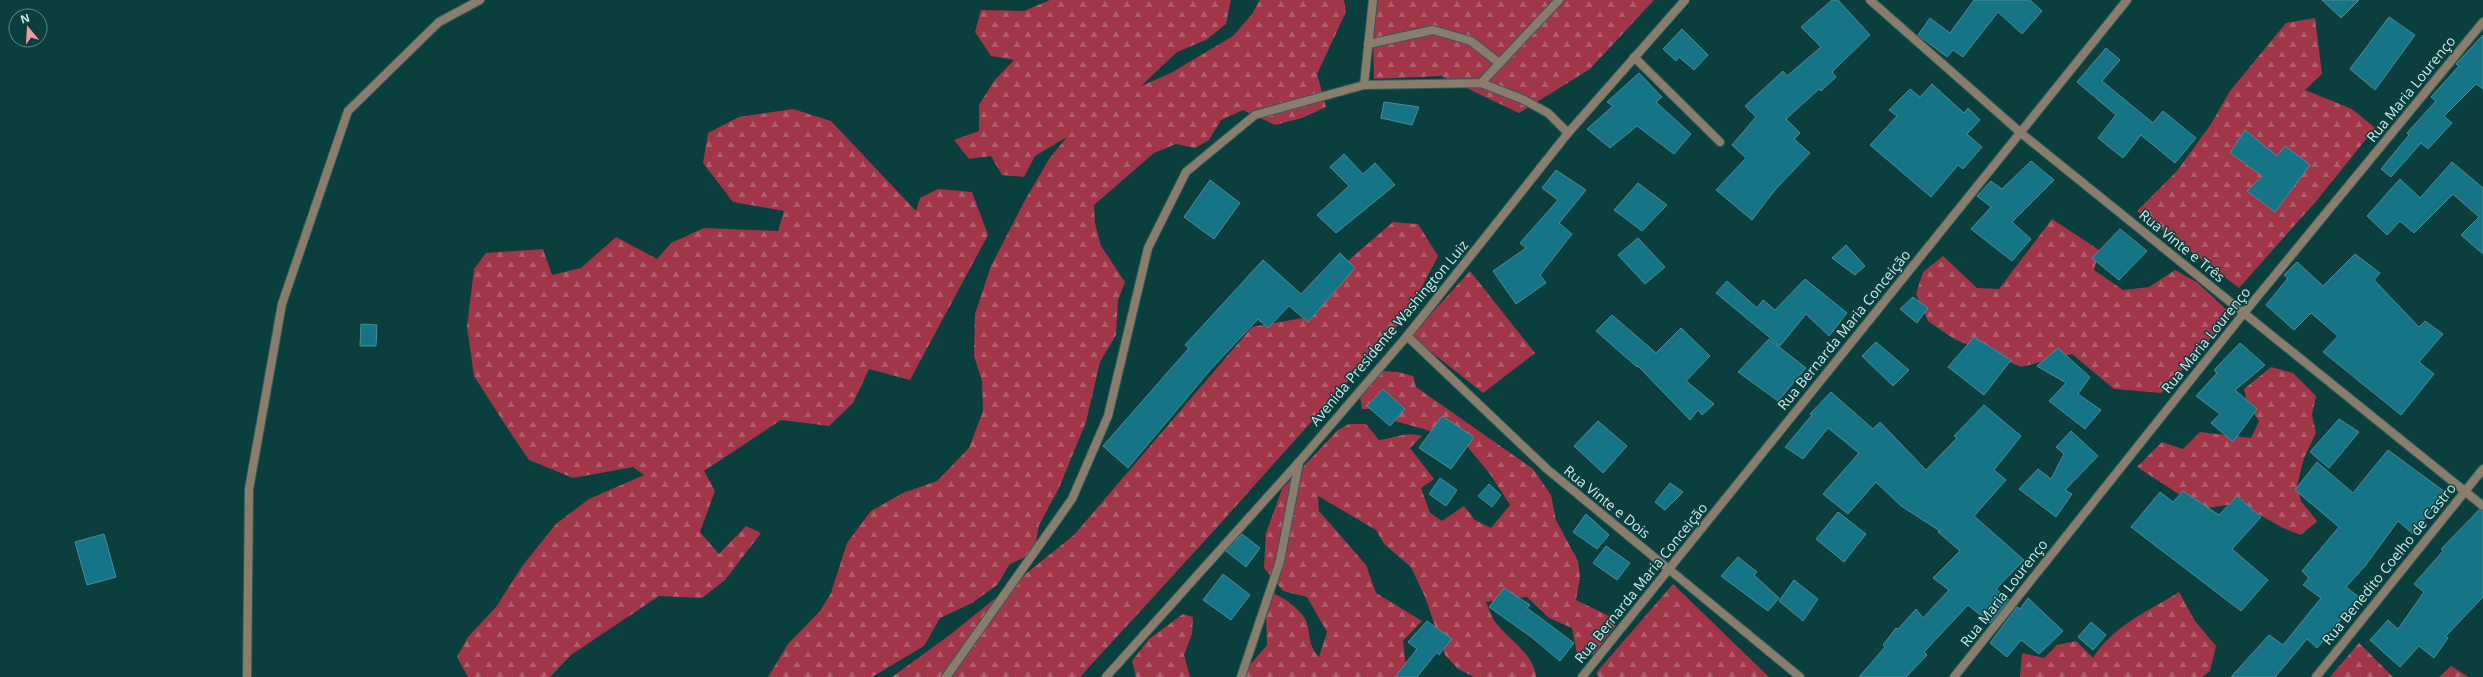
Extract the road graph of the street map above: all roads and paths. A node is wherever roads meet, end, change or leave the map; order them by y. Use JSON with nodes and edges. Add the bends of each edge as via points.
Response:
{"nodes":[{"id":1,"x":480,"y":0,"type":"edge"},
{"id":2,"x":1373,"y":0,"type":"edge"},
{"id":3,"x":1559,"y":0,"type":"edge"},
{"id":4,"x":1685,"y":0,"type":"edge"},
{"id":5,"x":1870,"y":0,"type":"edge"},
{"id":6,"x":2127,"y":0,"type":"edge"},
{"id":7,"x":2483,"y":22,"type":"edge"},
{"id":8,"x":1368,"y":44,"type":"junction"},
{"id":9,"x":1634,"y":56,"type":"junction"},
{"id":10,"x":1499,"y":63,"type":"junction"},
{"id":11,"x":1482,"y":83,"type":"junction"},
{"id":12,"x":1364,"y":84,"type":"junction"},
{"id":13,"x":1568,"y":133,"type":"junction"},
{"id":14,"x":2021,"y":133,"type":"junction"},
{"id":15,"x":1720,"y":142,"type":"dead end"},
{"id":16,"x":2244,"y":313,"type":"junction"},
{"id":17,"x":1407,"y":336,"type":"junction"},
{"id":18,"x":1299,"y":462,"type":"junction"},
{"id":19,"x":2483,"y":469,"type":"edge"},
{"id":20,"x":2464,"y":491,"type":"junction"},
{"id":21,"x":2483,"y":506,"type":"edge"},
{"id":22,"x":1668,"y":569,"type":"junction"},
{"id":23,"x":247,"y":677,"type":"edge"},
{"id":24,"x":946,"y":677,"type":"edge"},
{"id":25,"x":1106,"y":677,"type":"edge"},
{"id":26,"x":1241,"y":677,"type":"edge"},
{"id":27,"x":1582,"y":677,"type":"edge"},
{"id":28,"x":1800,"y":677,"type":"edge"},
{"id":29,"x":1954,"y":677,"type":"edge"},
{"id":30,"x":2316,"y":677,"type":"edge"}],
"edges":[{"from":1,"to":23,"type":"street","via":[[440,22],[348,111],[282,304],[249,489]]},
{"from":2,"to":8,"type":"street"},
{"from":3,"to":10,"type":"street"},
{"from":4,"to":9,"type":"street","name":"Avenida Presidente Washington Luiz"},
{"from":5,"to":14,"type":"street","name":"Rua Vinte e Três"},
{"from":6,"to":14,"type":"street","name":"Rua Bernarda Maria Conceição"},
{"from":7,"to":16,"type":"street","name":"Rua Maria Lourenço"},
{"from":8,"to":10,"type":"street","via":[[1433,30],[1471,40]]},
{"from":8,"to":12,"type":"street"},
{"from":9,"to":13,"type":"street","name":"Avenida Presidente Washington Luiz"},
{"from":9,"to":15,"type":"street"},
{"from":10,"to":11,"type":"street"},
{"from":11,"to":12,"type":"street"},
{"from":11,"to":13,"type":"street","via":[[1548,113]]},
{"from":12,"to":24,"type":"street","via":[[1255,115],[1186,172],[1148,248],[1108,416],[1072,500]]},
{"from":13,"to":17,"type":"street","name":"Avenida Presidente Washington Luiz"},
{"from":14,"to":16,"type":"street","name":"Rua Vinte e Três"},
{"from":14,"to":22,"type":"street","name":"Rua Bernarda Maria Conceição"},
{"from":16,"to":20,"type":"street","name":"Rua Vinte e Três"},
{"from":16,"to":29,"type":"street","name":"Rua Maria Lourenço"},
{"from":17,"to":18,"type":"street","name":"Avenida Presidente Washington Luiz"},
{"from":17,"to":22,"type":"street","name":"Rua Vinte e Dois","via":[[1547,470]]},
{"from":18,"to":25,"type":"street","name":"Avenida Presidente Washington Luiz"},
{"from":18,"to":26,"type":"street","via":[[1280,561]]},
{"from":19,"to":20,"type":"street","name":"Rua Benedito Coelho de Castro"},
{"from":20,"to":21,"type":"street","name":"Rua Vinte e Três"},
{"from":20,"to":30,"type":"street","name":"Rua Benedito Coelho de Castro"},
{"from":22,"to":27,"type":"street","name":"Rua Bernarda Maria Conceição"},
{"from":22,"to":28,"type":"street","name":"Rua Vinte e Dois"}]}
